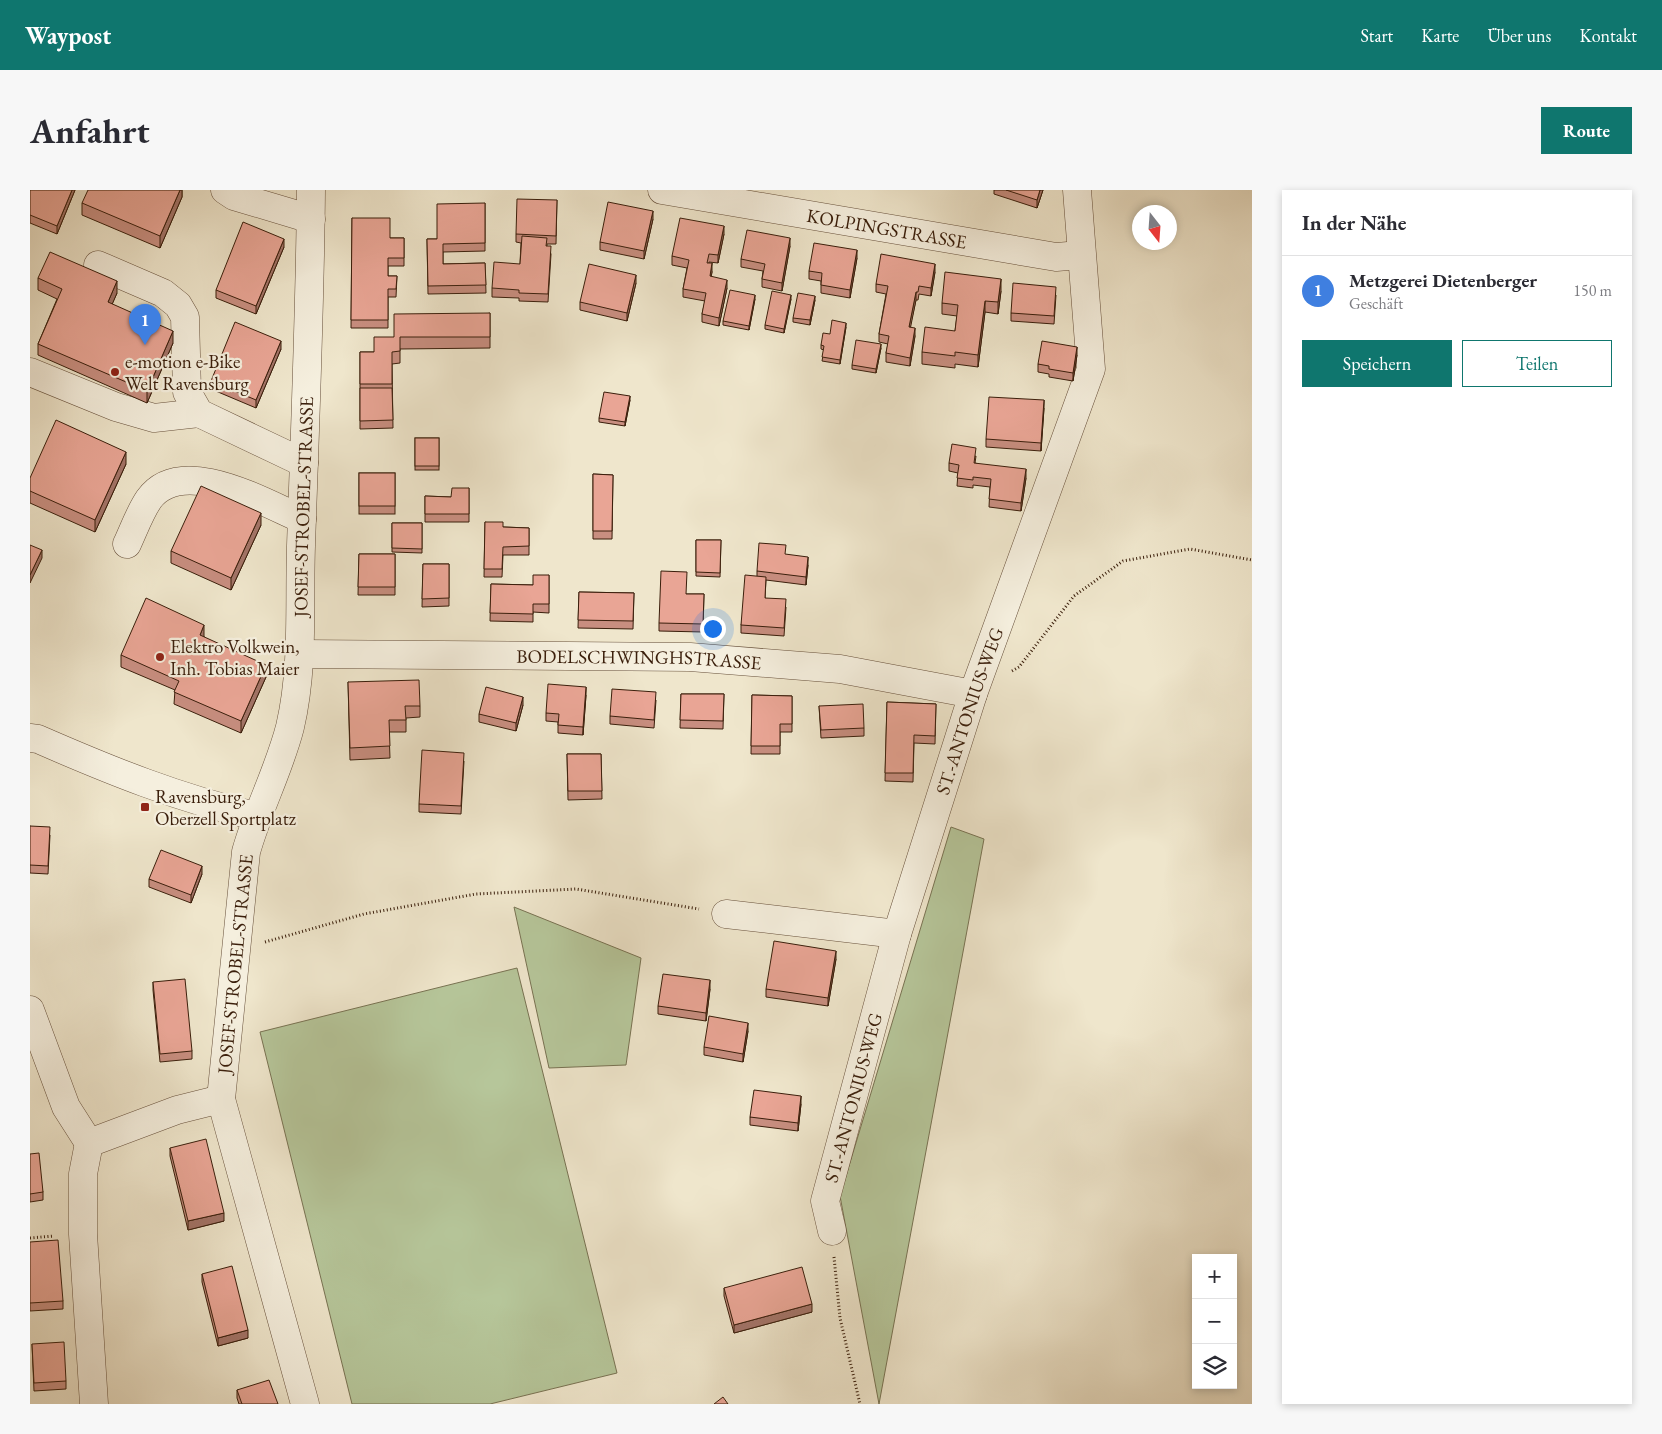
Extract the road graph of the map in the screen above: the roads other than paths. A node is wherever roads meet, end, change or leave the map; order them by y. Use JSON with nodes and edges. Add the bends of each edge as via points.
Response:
{"nodes":[{"id":1,"x":225,"y":190,"type":"edge"},
{"id":2,"x":311,"y":190,"type":"edge"},
{"id":3,"x":662,"y":190,"type":"edge"},
{"id":4,"x":1077,"y":190,"type":"edge"},
{"id":5,"x":310,"y":219,"type":"junction"},
{"id":6,"x":1081,"y":255,"type":"junction"},
{"id":7,"x":98,"y":265,"type":"dead end"},
{"id":8,"x":30,"y":372,"type":"edge"},
{"id":9,"x":199,"y":413,"type":"junction"},
{"id":10,"x":304,"y":463,"type":"junction"},
{"id":11,"x":302,"y":519,"type":"junction"},
{"id":12,"x":127,"y":544,"type":"dead end"},
{"id":13,"x":301,"y":654,"type":"junction"},
{"id":14,"x":973,"y":694,"type":"junction"},
{"id":15,"x":30,"y":738,"type":"edge"},
{"id":16,"x":256,"y":816,"type":"junction"},
{"id":17,"x":726,"y":914,"type":"road end"},
{"id":18,"x":897,"y":934,"type":"junction"},
{"id":19,"x":30,"y":1010,"type":"edge"},
{"id":20,"x":221,"y":1099,"type":"junction"},
{"id":21,"x":89,"y":1143,"type":"junction"},
{"id":22,"x":832,"y":1232,"type":"road end"},
{"id":23,"x":94,"y":1404,"type":"edge"},
{"id":24,"x":305,"y":1404,"type":"edge"}],
"edges":[{"from":1,"to":5,"type":"street","via":[[234,196]]},
{"from":2,"to":5,"type":"street","name":"JOSEF-STROBEL-STRASSE"},
{"from":3,"to":6,"type":"street","name":"KOLPINGSTRASSE","via":[[1056,257]]},
{"from":4,"to":6,"type":"street","name":"ST.-ANTONIUS-WEG"},
{"from":5,"to":10,"type":"street","name":"JOSEF-STROBEL-STRASSE"},
{"from":6,"to":14,"type":"street","name":"ST.-ANTONIUS-WEG","via":[[1091,369]]},
{"from":7,"to":9,"type":"street","via":[[162,293],[178,305],[185,317],[187,392]]},
{"from":8,"to":9,"type":"street","via":[[116,407],[154,418]]},
{"from":9,"to":10,"type":"street"},
{"from":10,"to":11,"type":"street","name":"JOSEF-STROBEL-STRASSE"},
{"from":11,"to":12,"type":"street","via":[[212,481],[181,480],[162,487],[149,498]]},
{"from":11,"to":13,"type":"street","name":"JOSEF-STROBEL-STRASSE"},
{"from":13,"to":14,"type":"street","name":"BODELSCHWINGHSTRASSE","via":[[690,657],[840,669]]},
{"from":13,"to":16,"type":"street","name":"JOSEF-STROBEL-STRASSE","via":[[290,726],[273,780]]},
{"from":14,"to":18,"type":"street","name":"ST.-ANTONIUS-WEG"},
{"from":15,"to":16,"type":"street","via":[[209,806]]},
{"from":16,"to":20,"type":"street","name":"JOSEF-STROBEL-STRASSE","via":[[246,852]]},
{"from":17,"to":18,"type":"street"},
{"from":18,"to":22,"type":"street","name":"ST.-ANTONIUS-WEG","via":[[825,1200]]},
{"from":19,"to":21,"type":"street","via":[[66,1107]]},
{"from":20,"to":21,"type":"street","via":[[177,1110]]},
{"from":20,"to":24,"type":"street","name":"JOSEF-STROBEL-STRASSE"},
{"from":21,"to":23,"type":"street","via":[[83,1174],[83,1234]]}]}
